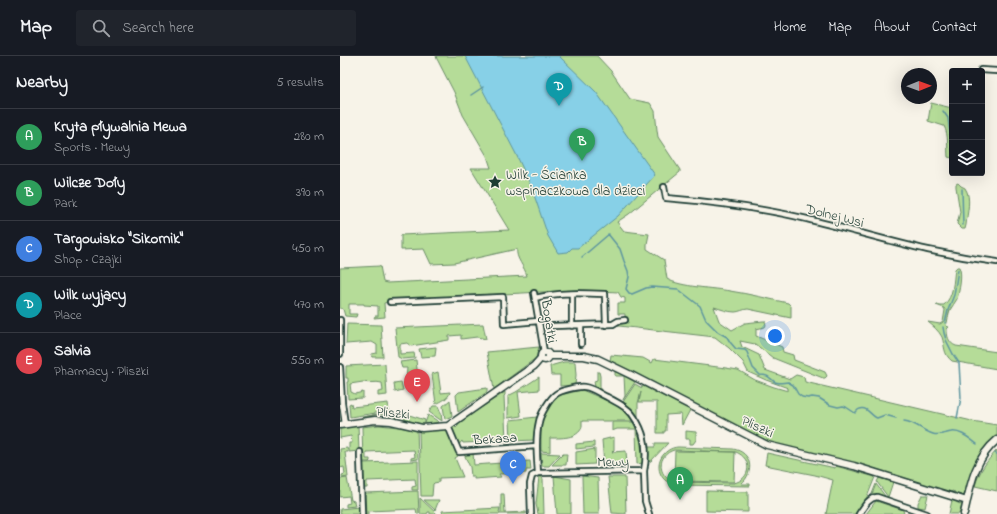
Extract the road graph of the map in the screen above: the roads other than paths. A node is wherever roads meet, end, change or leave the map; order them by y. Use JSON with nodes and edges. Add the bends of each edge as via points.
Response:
{"nodes":[{"id":1,"x":985,"y":70,"type":"edge"},
{"id":2,"x":997,"y":71,"type":"edge"},
{"id":3,"x":664,"y":187,"type":"dead end"},
{"id":4,"x":997,"y":262,"type":"edge"},
{"id":5,"x":572,"y":294,"type":"junction"},
{"id":6,"x":390,"y":302,"type":"dead end"},
{"id":7,"x":340,"y":320,"type":"edge"},
{"id":8,"x":625,"y":320,"type":"dead end"},
{"id":9,"x":538,"y":321,"type":"junction"},
{"id":10,"x":606,"y":325,"type":"junction"},
{"id":11,"x":553,"y":326,"type":"dead end"},
{"id":12,"x":572,"y":326,"type":"junction"},
{"id":13,"x":581,"y":326,"type":"junction"},
{"id":14,"x":581,"y":344,"type":"dead end"},
{"id":15,"x":340,"y":354,"type":"edge"},
{"id":16,"x":544,"y":355,"type":"junction"},
{"id":17,"x":340,"y":367,"type":"edge"},
{"id":18,"x":342,"y":425,"type":"edge"},
{"id":19,"x":448,"y":426,"type":"junction"},
{"id":20,"x":997,"y":440,"type":"edge"},
{"id":21,"x":536,"y":446,"type":"junction"},
{"id":22,"x":360,"y":452,"type":"dead end"},
{"id":23,"x":644,"y":472,"type":"junction"},
{"id":24,"x":538,"y":473,"type":"junction"},
{"id":25,"x":967,"y":501,"type":"junction"},
{"id":26,"x":362,"y":514,"type":"edge"},
{"id":27,"x":531,"y":514,"type":"edge"},
{"id":28,"x":649,"y":514,"type":"edge"},
{"id":29,"x":859,"y":514,"type":"edge"},
{"id":30,"x":927,"y":514,"type":"edge"},
{"id":31,"x":964,"y":514,"type":"edge"}],
"edges":[{"from":1,"to":2,"type":"street"},
{"from":3,"to":4,"type":"street","name":"Dolnej Wsi","via":[[666,198],[768,211],[928,250]]},
{"from":5,"to":9,"type":"street","name":"Bogatki","via":[[535,296]]},
{"from":5,"to":10,"type":"street","via":[[605,294]]},
{"from":5,"to":12,"type":"street"},
{"from":6,"to":9,"type":"street","via":[[502,297],[504,324]]},
{"from":7,"to":15,"type":"street"},
{"from":8,"to":10,"type":"street"},
{"from":9,"to":16,"type":"street","name":"Bogatki"},
{"from":10,"to":13,"type":"street"},
{"from":11,"to":12,"type":"street"},
{"from":12,"to":13,"type":"street"},
{"from":13,"to":14,"type":"street"},
{"from":16,"to":19,"type":"street","via":[[534,366]]},
{"from":16,"to":25,"type":"street","name":"Pliszki","via":[[598,359],[766,445],[847,464]]},
{"from":17,"to":18,"type":"street"},
{"from":18,"to":19,"type":"street","name":"Pliszki","via":[[391,420],[422,428]]},
{"from":19,"to":21,"type":"street","name":"Bekasa","via":[[459,452]]},
{"from":20,"to":25,"type":"street","via":[[978,465]]},
{"from":21,"to":23,"type":"street","name":"Bekasa","via":[[539,421],[556,393],[586,387],[621,404],[632,414],[644,436]]},
{"from":21,"to":24,"type":"street","name":"Bekasa"},
{"from":22,"to":26,"type":"street"},
{"from":23,"to":24,"type":"street","name":"Mewy"},
{"from":23,"to":28,"type":"street","name":"Mewy","via":[[644,501]]},
{"from":24,"to":27,"type":"street","via":[[532,476],[530,484]]},
{"from":25,"to":31,"type":"street"},
{"from":29,"to":30,"type":"street","via":[[868,501],[877,497]]}]}
